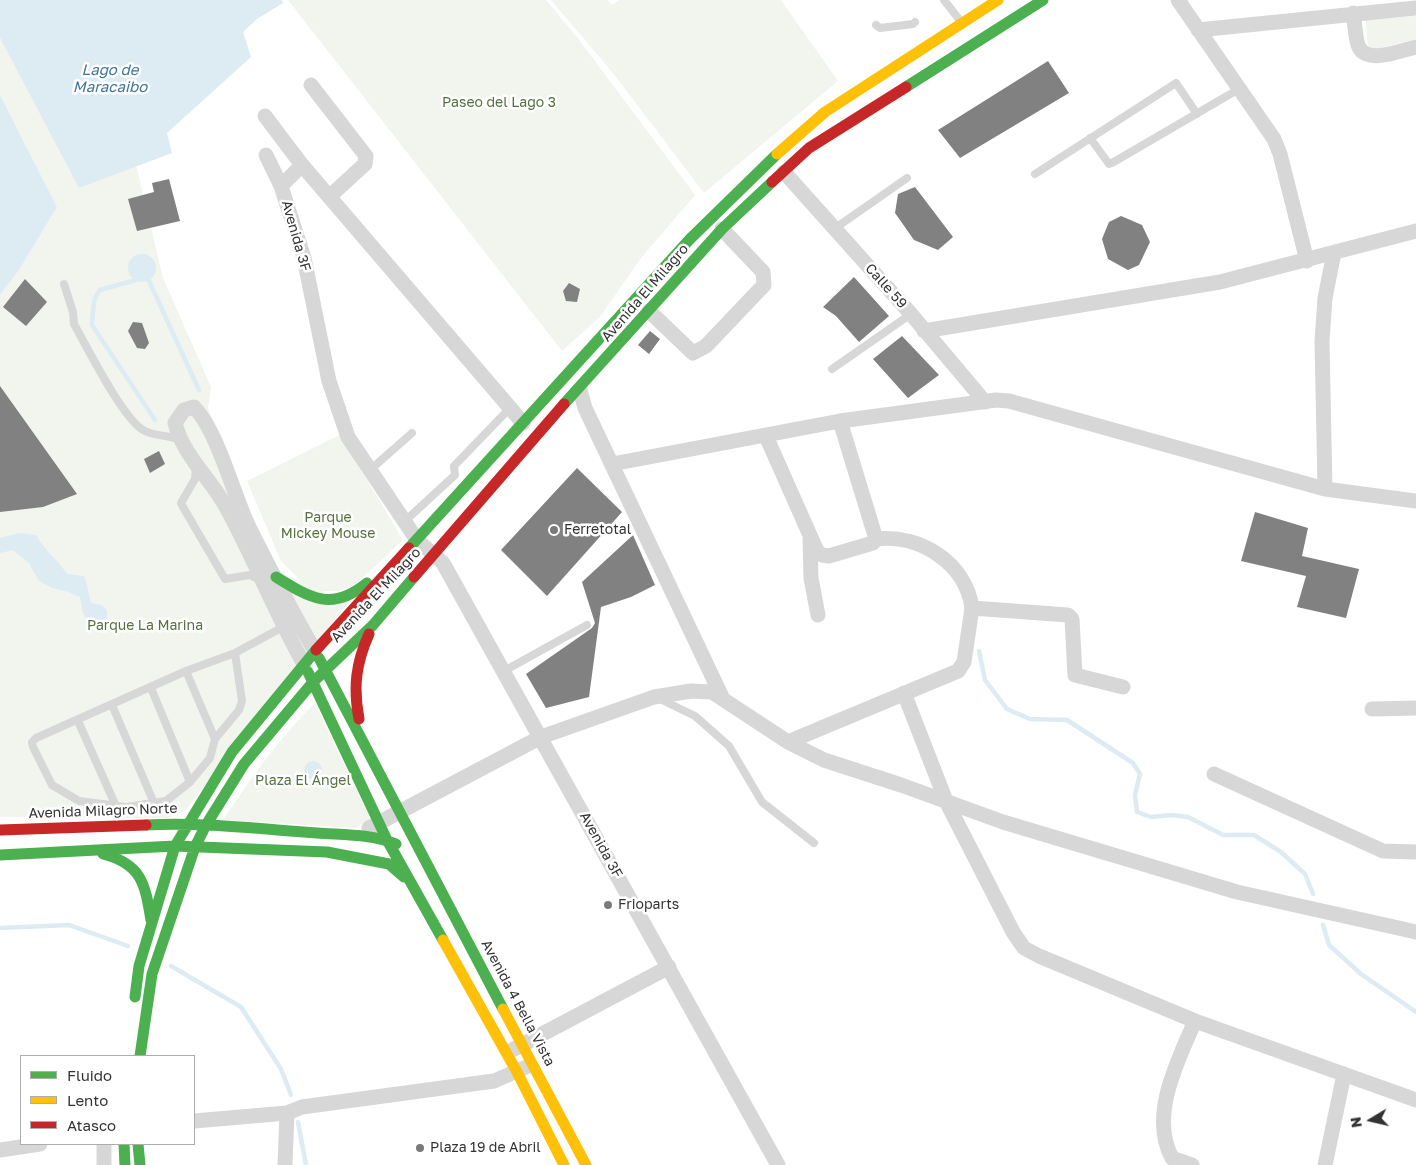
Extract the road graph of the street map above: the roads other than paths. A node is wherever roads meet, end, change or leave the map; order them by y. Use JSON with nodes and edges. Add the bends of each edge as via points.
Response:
{"nodes":[{"id":1,"x":944,"y":0,"type":"edge"},
{"id":2,"x":998,"y":0,"type":"edge"},
{"id":3,"x":1043,"y":0,"type":"edge"},
{"id":4,"x":1178,"y":0,"type":"edge"},
{"id":5,"x":1416,"y":8,"type":"edge"},
{"id":6,"x":1353,"y":13,"type":"junction"},
{"id":7,"x":915,"y":22,"type":"dead end"},
{"id":8,"x":962,"y":23,"type":"junction"},
{"id":9,"x":876,"y":24,"type":"dead end"},
{"id":10,"x":1198,"y":30,"type":"junction"},
{"id":11,"x":1416,"y":46,"type":"edge"},
{"id":12,"x":311,"y":85,"type":"dead end"},
{"id":13,"x":1240,"y":89,"type":"junction"},
{"id":14,"x":1197,"y":114,"type":"junction"},
{"id":15,"x":265,"y":116,"type":"dead end"},
{"id":16,"x":1090,"y":138,"type":"junction"},
{"id":17,"x":266,"y":154,"type":"dead end"},
{"id":18,"x":302,"y":166,"type":"junction"},
{"id":19,"x":784,"y":172,"type":"junction"},
{"id":20,"x":1035,"y":174,"type":"dead end"},
{"id":21,"x":908,"y":178,"type":"dead end"},
{"id":22,"x":281,"y":186,"type":"junction"},
{"id":23,"x":329,"y":197,"type":"junction"},
{"id":24,"x":722,"y":229,"type":"junction"},
{"id":25,"x":834,"y":229,"type":"junction"},
{"id":26,"x":1416,"y":231,"type":"edge"},
{"id":27,"x":1334,"y":253,"type":"junction"},
{"id":28,"x":1307,"y":261,"type":"junction"},
{"id":29,"x":64,"y":284,"type":"dead end"},
{"id":30,"x":649,"y":311,"type":"junction"},
{"id":31,"x":911,"y":314,"type":"junction"},
{"id":32,"x":924,"y":331,"type":"junction"},
{"id":33,"x":832,"y":369,"type":"dead end"},
{"id":34,"x":580,"y":390,"type":"junction"},
{"id":35,"x":985,"y":402,"type":"junction"},
{"id":36,"x":510,"y":408,"type":"junction"},
{"id":37,"x":840,"y":421,"type":"junction"},
{"id":38,"x":523,"y":423,"type":"junction"},
{"id":39,"x":412,"y":433,"type":"dead end"},
{"id":40,"x":766,"y":436,"type":"junction"},
{"id":41,"x":182,"y":441,"type":"junction"},
{"id":42,"x":196,"y":464,"type":"junction"},
{"id":43,"x":612,"y":464,"type":"junction"},
{"id":44,"x":370,"y":470,"type":"junction"},
{"id":45,"x":1325,"y":489,"type":"junction"},
{"id":46,"x":1416,"y":501,"type":"edge"},
{"id":47,"x":404,"y":522,"type":"junction"},
{"id":48,"x":810,"y":534,"type":"junction"},
{"id":49,"x":876,"y":539,"type":"junction"},
{"id":50,"x":417,"y":540,"type":"junction"},
{"id":51,"x":434,"y":555,"type":"junction"},
{"id":52,"x":400,"y":559,"type":"junction"},
{"id":53,"x":269,"y":580,"type":"junction"},
{"id":54,"x":972,"y":608,"type":"junction"},
{"id":55,"x":818,"y":615,"type":"dead end"},
{"id":56,"x":373,"y":625,"type":"junction"},
{"id":57,"x":586,"y":625,"type":"dead end"},
{"id":58,"x":283,"y":627,"type":"junction"},
{"id":59,"x":315,"y":651,"type":"junction"},
{"id":60,"x":235,"y":653,"type":"junction"},
{"id":61,"x":304,"y":664,"type":"junction"},
{"id":62,"x":325,"y":670,"type":"junction"},
{"id":63,"x":186,"y":671,"type":"junction"},
{"id":64,"x":504,"y":671,"type":"junction"},
{"id":65,"x":313,"y":682,"type":"junction"},
{"id":66,"x":1123,"y":687,"type":"dead end"},
{"id":67,"x":151,"y":688,"type":"junction"},
{"id":68,"x":904,"y":693,"type":"junction"},
{"id":69,"x":654,"y":697,"type":"junction"},
{"id":70,"x":723,"y":699,"type":"junction"},
{"id":71,"x":112,"y":705,"type":"junction"},
{"id":72,"x":1416,"y":708,"type":"edge"},
{"id":73,"x":1372,"y":710,"type":"dead end"},
{"id":74,"x":78,"y":721,"type":"junction"},
{"id":75,"x":361,"y":731,"type":"junction"},
{"id":76,"x":541,"y":738,"type":"junction"},
{"id":77,"x":215,"y":739,"type":"junction"},
{"id":78,"x":788,"y":742,"type":"junction"},
{"id":79,"x":1214,"y":774,"type":"dead end"},
{"id":80,"x":190,"y":782,"type":"junction"},
{"id":81,"x":946,"y":801,"type":"junction"},
{"id":82,"x":154,"y":803,"type":"junction"},
{"id":83,"x":115,"y":804,"type":"junction"},
{"id":84,"x":401,"y":812,"type":"junction"},
{"id":85,"x":379,"y":823,"type":"junction"},
{"id":86,"x":188,"y":824,"type":"junction"},
{"id":87,"x":206,"y":825,"type":"junction"},
{"id":88,"x":0,"y":830,"type":"edge"},
{"id":89,"x":353,"y":836,"type":"junction"},
{"id":90,"x":387,"y":840,"type":"junction"},
{"id":91,"x":814,"y":843,"type":"dead end"},
{"id":92,"x":175,"y":846,"type":"junction"},
{"id":93,"x":195,"y":847,"type":"junction"},
{"id":94,"x":86,"y":850,"type":"junction"},
{"id":95,"x":1416,"y":852,"type":"edge"},
{"id":96,"x":0,"y":855,"type":"edge"},
{"id":97,"x":422,"y":857,"type":"junction"},
{"id":98,"x":411,"y":883,"type":"junction"},
{"id":99,"x":152,"y":924,"type":"junction"},
{"id":100,"x":1416,"y":932,"type":"edge"},
{"id":101,"x":669,"y":967,"type":"junction"},
{"id":102,"x":133,"y":1011,"type":"dead end"},
{"id":103,"x":1196,"y":1021,"type":"junction"},
{"id":104,"x":524,"y":1044,"type":"junction"},
{"id":105,"x":506,"y":1053,"type":"junction"},
{"id":106,"x":140,"y":1055,"type":"edge"},
{"id":107,"x":534,"y":1063,"type":"junction"},
{"id":108,"x":516,"y":1072,"type":"junction"},
{"id":109,"x":1344,"y":1074,"type":"junction"},
{"id":110,"x":1416,"y":1100,"type":"edge"},
{"id":111,"x":287,"y":1113,"type":"junction"},
{"id":112,"x":195,"y":1122,"type":"edge"},
{"id":113,"x":33,"y":1145,"type":"edge"},
{"id":114,"x":104,"y":1145,"type":"edge"},
{"id":115,"x":124,"y":1145,"type":"edge"},
{"id":116,"x":138,"y":1145,"type":"edge"},
{"id":117,"x":0,"y":1150,"type":"edge"},
{"id":118,"x":104,"y":1165,"type":"edge"},
{"id":119,"x":126,"y":1165,"type":"edge"},
{"id":120,"x":140,"y":1165,"type":"edge"},
{"id":121,"x":285,"y":1165,"type":"edge"},
{"id":122,"x":564,"y":1165,"type":"edge"},
{"id":123,"x":586,"y":1165,"type":"edge"},
{"id":124,"x":778,"y":1165,"type":"edge"},
{"id":125,"x":1192,"y":1165,"type":"edge"},
{"id":126,"x":1325,"y":1165,"type":"edge"}],
"edges":[{"from":1,"to":8,"type":"lane"},
{"from":2,"to":8,"type":"main road","name":"Avenida El Milagro","via":[[978,9]]},
{"from":3,"to":19,"type":"main road","name":"Avenida El Milagro","via":[[809,148]]},
{"from":4,"to":10,"type":"street"},
{"from":5,"to":6,"type":"street"},
{"from":6,"to":10,"type":"street"},
{"from":6,"to":11,"type":"street","via":[[1358,46],[1365,54],[1374,56]]},
{"from":7,"to":9,"type":"lane","via":[[886,28]]},
{"from":8,"to":38,"type":"main road","name":"Avenida El Milagro","via":[[825,112],[778,152],[690,239]]},
{"from":10,"to":13,"type":"street"},
{"from":12,"to":23,"type":"street","via":[[366,156],[365,164]]},
{"from":13,"to":14,"type":"lane"},
{"from":13,"to":28,"type":"street","via":[[1278,147]]},
{"from":14,"to":16,"type":"lane","via":[[1109,164]]},
{"from":14,"to":16,"type":"lane","via":[[1176,83]]},
{"from":15,"to":18,"type":"street"},
{"from":16,"to":20,"type":"lane"},
{"from":17,"to":22,"type":"street"},
{"from":18,"to":22,"type":"street","name":"Avenida 3F"},
{"from":18,"to":23,"type":"street"},
{"from":19,"to":24,"type":"main road","name":"Avenida El Milagro"},
{"from":19,"to":25,"type":"street","name":"Calle 59"},
{"from":21,"to":25,"type":"lane"},
{"from":22,"to":44,"type":"street","name":"Avenida 3F","via":[[304,258],[338,410],[348,437]]},
{"from":23,"to":36,"type":"street"},
{"from":24,"to":30,"type":"main road","name":"Avenida El Milagro"},
{"from":24,"to":30,"type":"street","via":[[763,272],[764,285],[706,346],[693,353]]},
{"from":25,"to":31,"type":"street","name":"Calle 59"},
{"from":26,"to":27,"type":"street"},
{"from":27,"to":28,"type":"street"},
{"from":27,"to":45,"type":"street","via":[[1325,298],[1322,341]]},
{"from":28,"to":32,"type":"street","via":[[1220,282]]},
{"from":29,"to":41,"type":"lane","via":[[74,324],[127,415],[144,431]]},
{"from":30,"to":34,"type":"main road","name":"Avenida El Milagro"},
{"from":31,"to":32,"type":"street","name":"Calle 59"},
{"from":31,"to":33,"type":"lane"},
{"from":32,"to":35,"type":"street","name":"Calle 59"},
{"from":34,"to":43,"type":"street","via":[[585,408]]},
{"from":34,"to":51,"type":"main road","name":"Avenida El Milagro","via":[[509,466]]},
{"from":35,"to":37,"type":"street"},
{"from":35,"to":45,"type":"street","via":[[1009,401]]},
{"from":36,"to":38,"type":"street"},
{"from":36,"to":47,"type":"lane","via":[[454,466],[455,475]]},
{"from":37,"to":40,"type":"street"},
{"from":37,"to":49,"type":"street"},
{"from":38,"to":50,"type":"main road","name":"Avenida El Milagro"},
{"from":39,"to":44,"type":"lane"},
{"from":40,"to":43,"type":"street"},
{"from":40,"to":48,"type":"street"},
{"from":41,"to":42,"type":"street"},
{"from":41,"to":53,"type":"street","via":[[175,423],[184,410],[194,407],[211,432]]},
{"from":42,"to":53,"type":"street"},
{"from":42,"to":53,"type":"lane","via":[[195,480],[181,502],[224,579],[250,576]]},
{"from":43,"to":70,"type":"street"},
{"from":44,"to":47,"type":"street","name":"Avenida 3F"},
{"from":45,"to":46,"type":"street"},
{"from":47,"to":50,"type":"street","name":"Avenida 3F"},
{"from":48,"to":49,"type":"street","via":[[817,551],[829,556],[873,543]]},
{"from":48,"to":55,"type":"street","via":[[811,578]]},
{"from":49,"to":54,"type":"street","via":[[904,540],[933,550],[956,571],[970,595]]},
{"from":50,"to":51,"type":"street","name":"Avenida 3F"},
{"from":50,"to":52,"type":"main road","name":"Avenida El Milagro"},
{"from":51,"to":56,"type":"main road","name":"Avenida El Milagro"},
{"from":51,"to":64,"type":"street","name":"Avenida 3F","via":[[443,563]]},
{"from":52,"to":53,"type":"main road","via":[[388,562],[356,594],[332,601],[310,597]]},
{"from":52,"to":59,"type":"main road","name":"Avenida El Milagro"},
{"from":53,"to":58,"type":"street"},
{"from":53,"to":59,"type":"street"},
{"from":54,"to":66,"type":"street","via":[[1070,616],[1075,675]]},
{"from":54,"to":68,"type":"street","via":[[962,667]]},
{"from":56,"to":62,"type":"main road","name":"Avenida El Milagro"},
{"from":56,"to":75,"type":"main road","via":[[357,659],[353,687]]},
{"from":57,"to":64,"type":"lane"},
{"from":58,"to":60,"type":"lane"},
{"from":58,"to":61,"type":"street"},
{"from":59,"to":61,"type":"main road","name":"Avenida El Milagro"},
{"from":59,"to":62,"type":"main road","name":"Avenida 4 Bella Vista"},
{"from":60,"to":63,"type":"lane"},
{"from":60,"to":77,"type":"lane","via":[[242,701],[239,710]]},
{"from":61,"to":65,"type":"main road"},
{"from":61,"to":86,"type":"main road","name":"Avenida El Milagro","via":[[232,752]]},
{"from":62,"to":65,"type":"main road","name":"Avenida El Milagro"},
{"from":62,"to":75,"type":"main road","name":"Avenida 4 Bella Vista"},
{"from":63,"to":67,"type":"lane"},
{"from":63,"to":77,"type":"lane"},
{"from":64,"to":76,"type":"street","name":"Avenida 3F"},
{"from":65,"to":85,"type":"main road"},
{"from":65,"to":87,"type":"main road","name":"Avenida El Milagro","via":[[244,764]]},
{"from":67,"to":71,"type":"lane"},
{"from":67,"to":80,"type":"lane"},
{"from":68,"to":78,"type":"street"},
{"from":68,"to":81,"type":"street"},
{"from":69,"to":70,"type":"street","via":[[690,691],[712,692]]},
{"from":69,"to":76,"type":"street"},
{"from":69,"to":91,"type":"lane","via":[[695,716],[729,746],[762,802]]},
{"from":70,"to":78,"type":"street"},
{"from":71,"to":74,"type":"lane"},
{"from":71,"to":82,"type":"lane"},
{"from":72,"to":73,"type":"street"},
{"from":74,"to":83,"type":"lane"},
{"from":74,"to":83,"type":"lane","via":[[36,738],[32,742],[33,747],[52,785],[79,801]]},
{"from":75,"to":84,"type":"main road","name":"Avenida 4 Bella Vista"},
{"from":76,"to":84,"type":"street"},
{"from":76,"to":101,"type":"street","name":"Avenida 3F"},
{"from":77,"to":80,"type":"lane","via":[[210,758]]},
{"from":78,"to":81,"type":"street","via":[[824,760]]},
{"from":79,"to":95,"type":"street","via":[[1383,851]]},
{"from":80,"to":82,"type":"lane","via":[[166,801]]},
{"from":81,"to":100,"type":"street","via":[[1003,822],[1237,892]]},
{"from":81,"to":103,"type":"street","via":[[1024,948]]},
{"from":82,"to":83,"type":"lane","via":[[126,807]]},
{"from":84,"to":85,"type":"street"},
{"from":84,"to":97,"type":"main road","name":"Avenida 4 Bella Vista"},
{"from":85,"to":89,"type":"street"},
{"from":85,"to":90,"type":"main road"},
{"from":86,"to":87,"type":"main road","name":"Avenida Milagro Norte"},
{"from":86,"to":88,"type":"main road","name":"Avenida Milagro Norte"},
{"from":86,"to":92,"type":"main road","name":"Avenida El Milagro"},
{"from":87,"to":89,"type":"main road"},
{"from":87,"to":93,"type":"main road","name":"Avenida El Milagro"},
{"from":89,"to":90,"type":"main road"},
{"from":90,"to":97,"type":"main road"},
{"from":90,"to":98,"type":"main road"},
{"from":92,"to":93,"type":"main road"},
{"from":92,"to":94,"type":"main road"},
{"from":92,"to":99,"type":"main road","name":"Avenida El Milagro"},
{"from":93,"to":98,"type":"main road","via":[[326,852],[367,858],[389,864]]},
{"from":93,"to":106,"type":"main road","name":"Avenida El Milagro","via":[[152,974]]},
{"from":94,"to":96,"type":"main road"},
{"from":94,"to":99,"type":"main road","via":[[121,857],[140,874]]},
{"from":97,"to":104,"type":"main road","name":"Avenida 4 Bella Vista"},
{"from":98,"to":105,"type":"main road"},
{"from":99,"to":102,"type":"main road","name":"Avenida El Milagro","via":[[139,966]]},
{"from":101,"to":104,"type":"street"},
{"from":101,"to":124,"type":"street","name":"Avenida 3F"},
{"from":103,"to":109,"type":"street"},
{"from":103,"to":125,"type":"street","via":[[1172,1072],[1163,1136],[1172,1158]]},
{"from":104,"to":105,"type":"street"},
{"from":104,"to":107,"type":"main road","name":"Avenida 4 Bella Vista"},
{"from":105,"to":108,"type":"main road"},
{"from":107,"to":108,"type":"street"},
{"from":107,"to":123,"type":"main road","name":"Avenida 4 Bella Vista"},
{"from":108,"to":111,"type":"street","via":[[494,1081],[302,1107]]},
{"from":108,"to":122,"type":"main road"},
{"from":109,"to":110,"type":"street"},
{"from":109,"to":126,"type":"street"},
{"from":111,"to":112,"type":"street"},
{"from":111,"to":121,"type":"street"},
{"from":113,"to":117,"type":"street"},
{"from":114,"to":118,"type":"street"},
{"from":115,"to":119,"type":"main road"},
{"from":116,"to":120,"type":"main road"}]}
